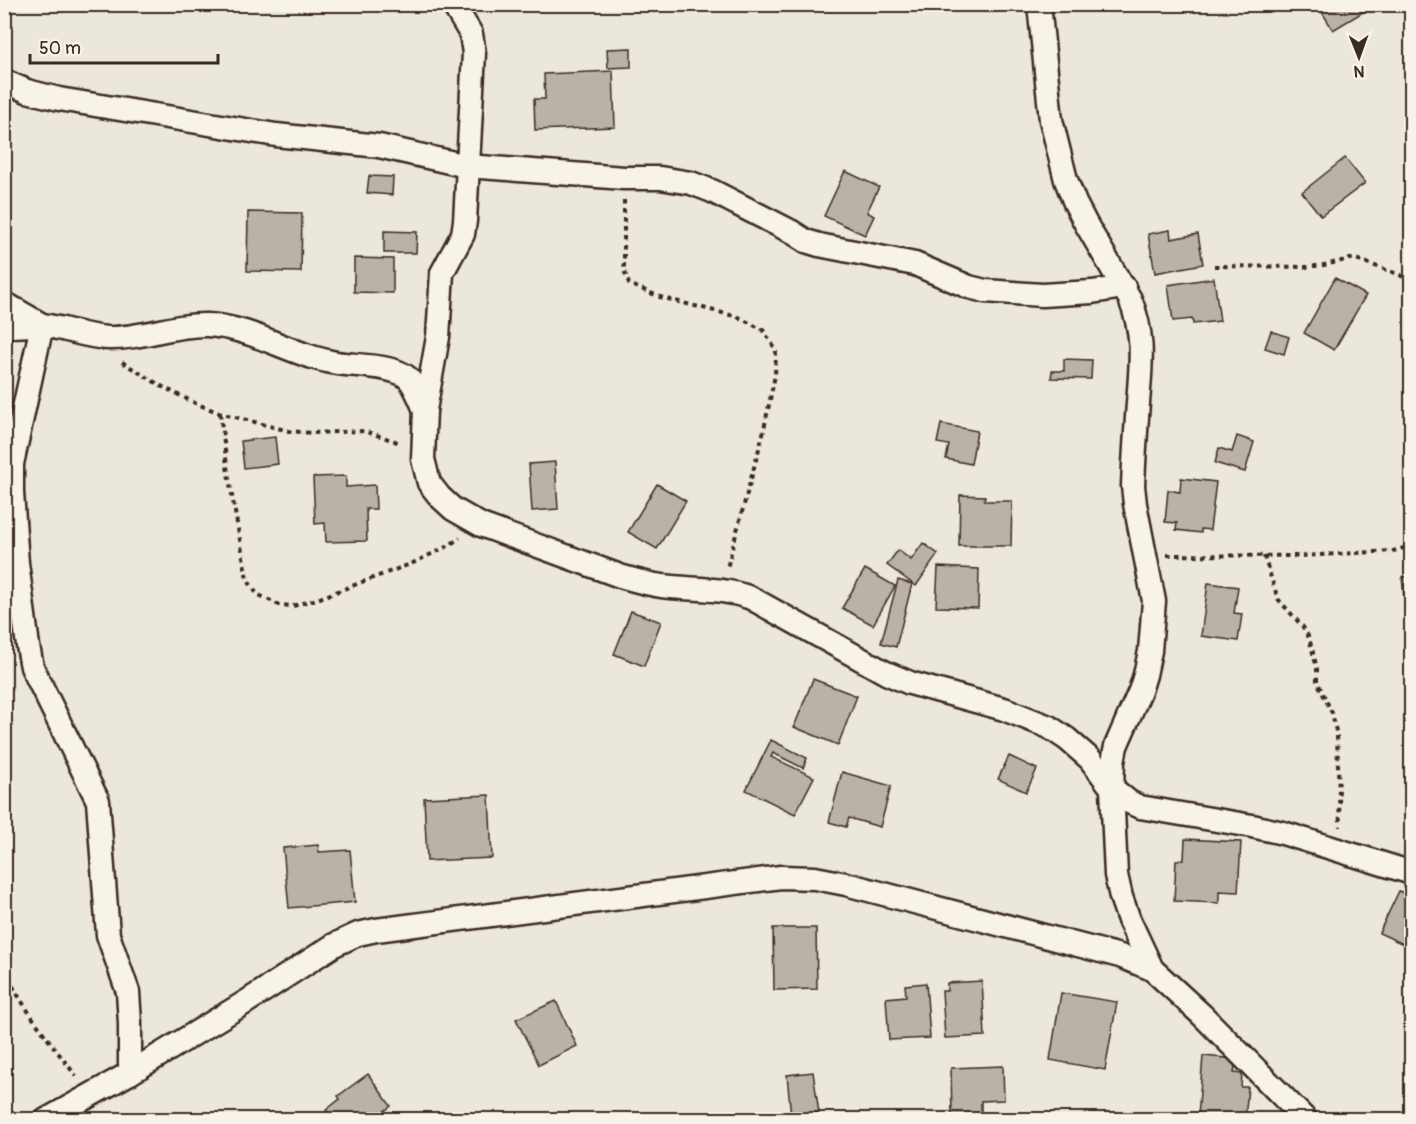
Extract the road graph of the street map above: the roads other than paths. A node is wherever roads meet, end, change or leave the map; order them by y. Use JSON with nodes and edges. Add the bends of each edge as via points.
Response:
{"nodes":[{"id":1,"x":453,"y":4,"type":"edge"},
{"id":2,"x":1039,"y":4,"type":"edge"},
{"id":3,"x":4,"y":81,"type":"edge"},
{"id":4,"x":467,"y":166,"type":"junction"},
{"id":5,"x":1124,"y":287,"type":"junction"},
{"id":6,"x":4,"y":303,"type":"edge"},
{"id":7,"x":4,"y":326,"type":"edge"},
{"id":8,"x":42,"y":326,"type":"junction"},
{"id":9,"x":425,"y":410,"type":"junction"},
{"id":10,"x":1112,"y":788,"type":"junction"},
{"id":11,"x":1412,"y":873,"type":"edge"},
{"id":12,"x":1152,"y":969,"type":"junction"},
{"id":13,"x":130,"y":1073,"type":"junction"},
{"id":14,"x":46,"y":1119,"type":"edge"},
{"id":15,"x":1306,"y":1119,"type":"edge"}],
"edges":[{"from":1,"to":4,"type":"street","via":[[471,34],[474,53]]},
{"from":2,"to":5,"type":"street","via":[[1051,120],[1066,180],[1086,224]]},
{"from":3,"to":4,"type":"street","via":[[27,92],[59,99],[276,135],[379,147]]},
{"from":4,"to":5,"type":"street","via":[[691,183],[806,241],[915,264],[984,291],[1042,295]]},
{"from":4,"to":9,"type":"street","via":[[464,234],[442,273],[438,337]]},
{"from":5,"to":10,"type":"street","via":[[1140,329],[1142,354],[1133,486],[1154,601],[1150,651],[1140,691],[1116,746]]},
{"from":6,"to":8,"type":"street"},
{"from":7,"to":8,"type":"street"},
{"from":8,"to":9,"type":"street","via":[[107,338],[194,325],[221,326],[336,363],[396,372],[408,378]]},
{"from":8,"to":13,"type":"street","via":[[12,464],[17,563],[32,667],[98,801],[108,935],[128,992]]},
{"from":9,"to":10,"type":"street","via":[[423,459],[429,483],[453,509],[481,525],[642,582],[736,592],[751,598],[886,673],[1049,727],[1090,759]]},
{"from":10,"to":11,"type":"street","via":[[1140,807],[1283,833]]},
{"from":10,"to":12,"type":"street","via":[[1116,875],[1129,920]]},
{"from":12,"to":13,"type":"street","via":[[1120,956],[846,884],[781,877],[358,934],[334,945]]},
{"from":12,"to":15,"type":"street"},
{"from":13,"to":14,"type":"street"}]}
